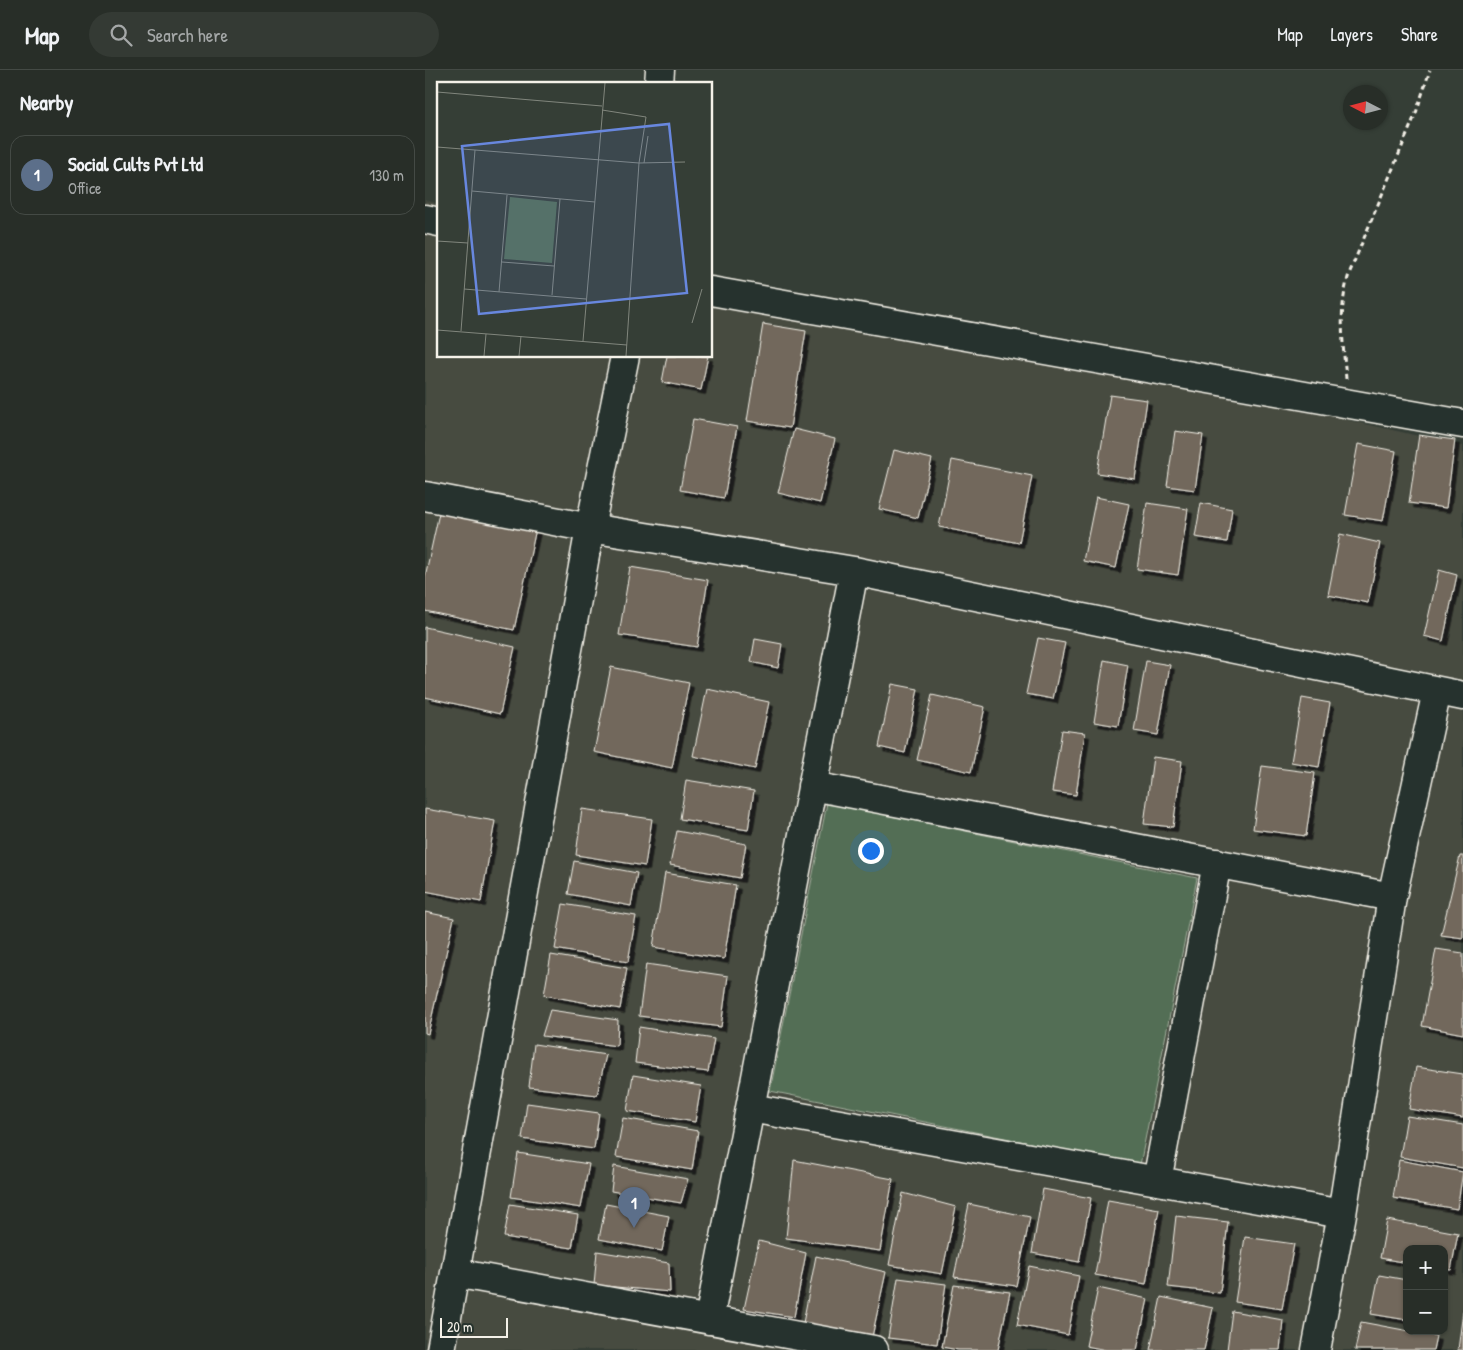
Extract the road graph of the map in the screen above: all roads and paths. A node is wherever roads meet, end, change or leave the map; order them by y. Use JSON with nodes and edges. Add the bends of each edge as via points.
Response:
{"nodes":[{"id":1,"x":1430,"y":70,"type":"edge"},
{"id":2,"x":713,"y":291,"type":"edge"},
{"id":3,"x":625,"y":358,"type":"edge"},
{"id":4,"x":1348,"y":405,"type":"junction"},
{"id":5,"x":1463,"y":424,"type":"edge"},
{"id":6,"x":425,"y":496,"type":"edge"},
{"id":7,"x":590,"y":528,"type":"junction"},
{"id":8,"x":854,"y":571,"type":"junction"},
{"id":9,"x":1437,"y":691,"type":"junction"},
{"id":10,"x":1463,"y":696,"type":"edge"},
{"id":11,"x":813,"y":786,"type":"junction"},
{"id":12,"x":1217,"y":863,"type":"junction"},
{"id":13,"x":1392,"y":896,"type":"junction"},
{"id":14,"x":750,"y":1108,"type":"junction"},
{"id":15,"x":1157,"y":1181,"type":"junction"},
{"id":16,"x":1342,"y":1214,"type":"junction"},
{"id":17,"x":455,"y":1273,"type":"junction"},
{"id":18,"x":709,"y":1320,"type":"junction"},
{"id":19,"x":441,"y":1350,"type":"edge"},
{"id":20,"x":875,"y":1350,"type":"edge"},
{"id":21,"x":1316,"y":1350,"type":"edge"}],
"edges":[{"from":1,"to":4,"type":"path","via":[[1416,113],[1343,293],[1341,314]]},
{"from":2,"to":4,"type":"lane"},
{"from":3,"to":7,"type":"lane"},
{"from":4,"to":5,"type":"lane"},
{"from":6,"to":7,"type":"lane"},
{"from":7,"to":8,"type":"lane"},
{"from":7,"to":17,"type":"lane"},
{"from":8,"to":9,"type":"lane"},
{"from":8,"to":11,"type":"lane"},
{"from":9,"to":10,"type":"lane"},
{"from":9,"to":13,"type":"lane"},
{"from":11,"to":12,"type":"lane"},
{"from":11,"to":14,"type":"lane"},
{"from":12,"to":13,"type":"lane"},
{"from":12,"to":15,"type":"lane"},
{"from":13,"to":16,"type":"lane"},
{"from":14,"to":15,"type":"lane"},
{"from":14,"to":18,"type":"lane"},
{"from":15,"to":16,"type":"lane"},
{"from":16,"to":21,"type":"lane"},
{"from":17,"to":18,"type":"lane"},
{"from":17,"to":19,"type":"lane"},
{"from":18,"to":20,"type":"lane"}]}
